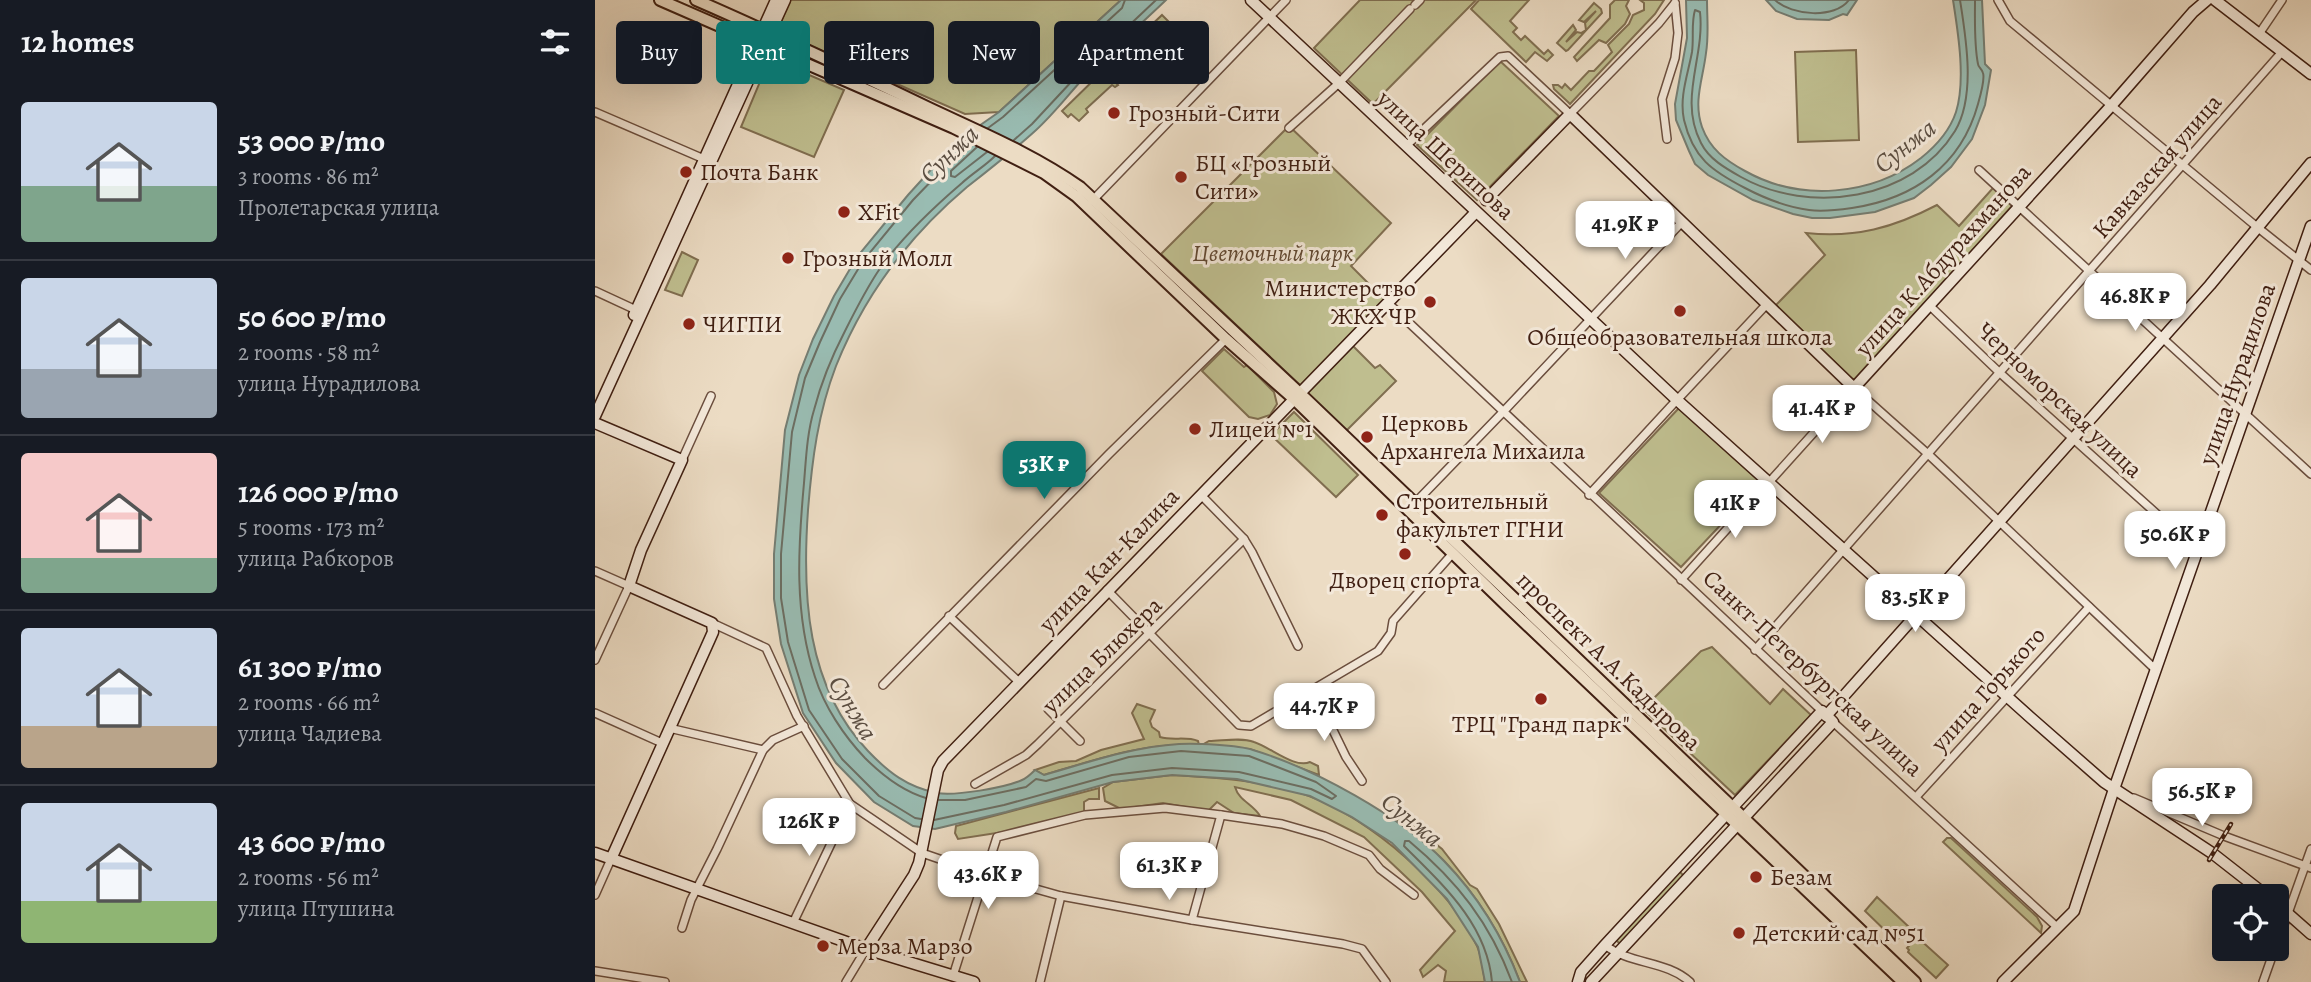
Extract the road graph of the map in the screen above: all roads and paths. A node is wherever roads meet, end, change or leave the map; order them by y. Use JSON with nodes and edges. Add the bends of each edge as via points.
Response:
{"nodes":[{"id":1,"x":660,"y":0,"type":"edge"},
{"id":2,"x":696,"y":0,"type":"edge"},
{"id":3,"x":776,"y":0,"type":"edge"},
{"id":4,"x":785,"y":0,"type":"edge"},
{"id":5,"x":1251,"y":0,"type":"edge"},
{"id":6,"x":1286,"y":0,"type":"edge"},
{"id":7,"x":1998,"y":0,"type":"edge"},
{"id":8,"x":2207,"y":0,"type":"edge"},
{"id":9,"x":2215,"y":0,"type":"edge"},
{"id":10,"x":2282,"y":0,"type":"edge"},
{"id":11,"x":1415,"y":5,"type":"edge"},
{"id":12,"x":1269,"y":17,"type":"junction"},
{"id":13,"x":744,"y":21,"type":"edge"},
{"id":14,"x":770,"y":21,"type":"edge"},
{"id":15,"x":773,"y":21,"type":"edge"},
{"id":16,"x":716,"y":24,"type":"edge"},
{"id":17,"x":2259,"y":34,"type":"junction"},
{"id":18,"x":810,"y":52,"type":"edge"},
{"id":19,"x":2281,"y":52,"type":"junction"},
{"id":20,"x":810,"y":64,"type":"edge"},
{"id":21,"x":2311,"y":74,"type":"edge"},
{"id":22,"x":1339,"y":83,"type":"junction"},
{"id":23,"x":743,"y":84,"type":"edge"},
{"id":24,"x":2111,"y":106,"type":"junction"},
{"id":25,"x":595,"y":112,"type":"edge"},
{"id":26,"x":1570,"y":114,"type":"junction"},
{"id":27,"x":957,"y":125,"type":"junction"},
{"id":28,"x":1289,"y":128,"type":"dead end"},
{"id":29,"x":1667,"y":139,"type":"dead end"},
{"id":30,"x":1406,"y":146,"type":"junction"},
{"id":31,"x":708,"y":161,"type":"junction"},
{"id":32,"x":2311,"y":163,"type":"edge"},
{"id":33,"x":2183,"y":164,"type":"junction"},
{"id":34,"x":1979,"y":170,"type":"dead end"},
{"id":35,"x":1486,"y":200,"type":"dead end"},
{"id":36,"x":1091,"y":203,"type":"junction"},
{"id":37,"x":2019,"y":207,"type":"junction"},
{"id":38,"x":1476,"y":212,"type":"junction"},
{"id":39,"x":1681,"y":223,"type":"junction"},
{"id":40,"x":2311,"y":226,"type":"edge"},
{"id":41,"x":2257,"y":227,"type":"junction"},
{"id":42,"x":2299,"y":260,"type":"junction"},
{"id":43,"x":2311,"y":270,"type":"edge"},
{"id":44,"x":2090,"y":272,"type":"junction"},
{"id":45,"x":595,"y":291,"type":"edge"},
{"id":46,"x":1388,"y":303,"type":"junction"},
{"id":47,"x":1766,"y":305,"type":"junction"},
{"id":48,"x":1929,"y":305,"type":"junction"},
{"id":49,"x":636,"y":310,"type":"junction"},
{"id":50,"x":1590,"y":319,"type":"junction"},
{"id":51,"x":1226,"y":339,"type":"junction"},
{"id":52,"x":2162,"y":339,"type":"junction"},
{"id":53,"x":2000,"y":373,"type":"junction"},
{"id":54,"x":1854,"y":388,"type":"junction"},
{"id":55,"x":711,"y":396,"type":"dead end"},
{"id":56,"x":1297,"y":396,"type":"junction"},
{"id":57,"x":1676,"y":401,"type":"junction"},
{"id":58,"x":595,"y":402,"type":"edge"},
{"id":59,"x":1503,"y":412,"type":"junction"},
{"id":60,"x":2246,"y":414,"type":"junction"},
{"id":61,"x":595,"y":416,"type":"edge"},
{"id":62,"x":595,"y":423,"type":"edge"},
{"id":63,"x":2072,"y":438,"type":"junction"},
{"id":64,"x":1928,"y":454,"type":"junction"},
{"id":65,"x":682,"y":460,"type":"junction"},
{"id":66,"x":2311,"y":474,"type":"edge"},
{"id":67,"x":1768,"y":482,"type":"junction"},
{"id":68,"x":1201,"y":495,"type":"junction"},
{"id":69,"x":1589,"y":495,"type":"junction"},
{"id":70,"x":1415,"y":503,"type":"junction"},
{"id":71,"x":1997,"y":523,"type":"junction"},
{"id":72,"x":1244,"y":539,"type":"junction"},
{"id":73,"x":1842,"y":549,"type":"junction"},
{"id":74,"x":2198,"y":551,"type":"junction"},
{"id":75,"x":1453,"y":553,"type":"junction"},
{"id":76,"x":595,"y":571,"type":"edge"},
{"id":77,"x":1681,"y":580,"type":"junction"},
{"id":78,"x":629,"y":586,"type":"junction"},
{"id":79,"x":1107,"y":590,"type":"junction"},
{"id":80,"x":2088,"y":607,"type":"junction"},
{"id":81,"x":1916,"y":614,"type":"junction"},
{"id":82,"x":950,"y":616,"type":"junction"},
{"id":83,"x":712,"y":623,"type":"junction"},
{"id":84,"x":1150,"y":635,"type":"junction"},
{"id":85,"x":1298,"y":646,"type":"dead end"},
{"id":86,"x":1755,"y":650,"type":"junction"},
{"id":87,"x":595,"y":660,"type":"edge"},
{"id":88,"x":2156,"y":670,"type":"junction"},
{"id":89,"x":1019,"y":682,"type":"junction"},
{"id":90,"x":883,"y":685,"type":"dead end"},
{"id":91,"x":1313,"y":690,"type":"junction"},
{"id":92,"x":2007,"y":696,"type":"junction"},
{"id":93,"x":1048,"y":709,"type":"dead end"},
{"id":94,"x":595,"y":713,"type":"edge"},
{"id":95,"x":1827,"y":716,"type":"junction"},
{"id":96,"x":1061,"y":722,"type":"junction"},
{"id":97,"x":803,"y":726,"type":"junction"},
{"id":98,"x":669,"y":728,"type":"junction"},
{"id":99,"x":1080,"y":741,"type":"dead end"},
{"id":100,"x":662,"y":743,"type":"junction"},
{"id":101,"x":763,"y":750,"type":"junction"},
{"id":102,"x":1769,"y":771,"type":"junction"},
{"id":103,"x":1780,"y":780,"type":"junction"},
{"id":104,"x":1361,"y":781,"type":"dead end"},
{"id":105,"x":975,"y":784,"type":"dead end"},
{"id":106,"x":2114,"y":789,"type":"junction"},
{"id":107,"x":1916,"y":797,"type":"junction"},
{"id":108,"x":850,"y":804,"type":"junction"},
{"id":109,"x":1730,"y":812,"type":"junction"},
{"id":110,"x":1221,"y":815,"type":"junction"},
{"id":111,"x":1740,"y":822,"type":"junction"},
{"id":112,"x":2311,"y":849,"type":"edge"},
{"id":113,"x":595,"y":853,"type":"edge"},
{"id":114,"x":922,"y":853,"type":"junction"},
{"id":115,"x":611,"y":859,"type":"junction"},
{"id":116,"x":1679,"y":866,"type":"junction"},
{"id":117,"x":2308,"y":867,"type":"edge"},
{"id":118,"x":986,"y":875,"type":"junction"},
{"id":119,"x":1691,"y":877,"type":"junction"},
{"id":120,"x":2252,"y":884,"type":"edge"},
{"id":121,"x":697,"y":889,"type":"junction"},
{"id":122,"x":595,"y":895,"type":"edge"},
{"id":123,"x":1061,"y":895,"type":"junction"},
{"id":124,"x":1414,"y":895,"type":"dead end"},
{"id":125,"x":2289,"y":910,"type":"edge"},
{"id":126,"x":2289,"y":913,"type":"edge"},
{"id":127,"x":1192,"y":920,"type":"junction"},
{"id":128,"x":793,"y":923,"type":"junction"},
{"id":129,"x":682,"y":928,"type":"dead end"},
{"id":130,"x":2058,"y":928,"type":"junction"},
{"id":131,"x":2307,"y":930,"type":"edge"},
{"id":132,"x":1605,"y":945,"type":"junction"},
{"id":133,"x":866,"y":949,"type":"junction"},
{"id":134,"x":1616,"y":954,"type":"junction"},
{"id":135,"x":2271,"y":961,"type":"edge"},
{"id":136,"x":595,"y":971,"type":"edge"},
{"id":137,"x":953,"y":976,"type":"junction"},
{"id":138,"x":1579,"y":977,"type":"edge"},
{"id":139,"x":666,"y":982,"type":"edge"},
{"id":140,"x":846,"y":982,"type":"edge"},
{"id":141,"x":974,"y":982,"type":"edge"},
{"id":142,"x":1040,"y":982,"type":"edge"},
{"id":143,"x":1386,"y":982,"type":"edge"},
{"id":144,"x":1590,"y":982,"type":"edge"},
{"id":145,"x":1690,"y":982,"type":"edge"},
{"id":146,"x":1903,"y":982,"type":"edge"},
{"id":147,"x":1915,"y":982,"type":"edge"},
{"id":148,"x":2003,"y":982,"type":"edge"},
{"id":149,"x":2263,"y":982,"type":"edge"}],
"edges":[{"from":1,"to":16,"type":"main road"},
{"from":2,"to":13,"type":"main road"},
{"from":3,"to":14,"type":"street"},
{"from":4,"to":15,"type":"street"},
{"from":5,"to":12,"type":"street","name":"улица Шерипова"},
{"from":6,"to":12,"type":"street"},
{"from":7,"to":24,"type":"street","via":[[2010,21]]},
{"from":8,"to":24,"type":"street","name":"улица К.Абдурахманова"},
{"from":9,"to":17,"type":"street"},
{"from":10,"to":17,"type":"street"},
{"from":11,"to":22,"type":"street"},
{"from":12,"to":22,"type":"street","name":"улица Шерипова"},
{"from":12,"to":36,"type":"street"},
{"from":17,"to":19,"type":"street"},
{"from":18,"to":27,"type":"main road"},
{"from":19,"to":21,"type":"street"},
{"from":19,"to":33,"type":"street","name":"Кавказская улица"},
{"from":20,"to":27,"type":"main road"},
{"from":22,"to":28,"type":"street"},
{"from":22,"to":30,"type":"street","name":"улица Шерипова"},
{"from":23,"to":31,"type":"street"},
{"from":24,"to":33,"type":"street"},
{"from":24,"to":37,"type":"street","name":"улица К.Абдурахманова"},
{"from":25,"to":31,"type":"street"},
{"from":26,"to":29,"type":"street","via":[[1675,3],[1676,46],[1662,104]]},
{"from":26,"to":30,"type":"street","via":[[1508,56],[1500,57]]},
{"from":26,"to":35,"type":"street"},
{"from":26,"to":39,"type":"street"},
{"from":27,"to":36,"type":"main road","name":"проспект А.А.Кадырова","via":[[1059,172]]},
{"from":30,"to":38,"type":"street","name":"улица Шерипова"},
{"from":31,"to":49,"type":"street"},
{"from":31,"to":61,"type":"street"},
{"from":32,"to":41,"type":"street"},
{"from":33,"to":41,"type":"street"},
{"from":33,"to":44,"type":"street","name":"Кавказская улица"},
{"from":34,"to":37,"type":"street"},
{"from":36,"to":51,"type":"main road","name":"проспект А.А.Кадырова"},
{"from":36,"to":56,"type":"main road","name":"проспект А.А.Кадырова"},
{"from":37,"to":44,"type":"street"},
{"from":37,"to":48,"type":"street","name":"улица К.Абдурахманова"},
{"from":38,"to":46,"type":"street","name":"улица Кан-Калика"},
{"from":38,"to":50,"type":"street","name":"улица Шерипова"},
{"from":39,"to":47,"type":"street"},
{"from":39,"to":50,"type":"street"},
{"from":40,"to":42,"type":"street","name":"улица Нурадилова"},
{"from":41,"to":42,"type":"street"},
{"from":41,"to":52,"type":"street"},
{"from":42,"to":43,"type":"street"},
{"from":42,"to":60,"type":"street","name":"улица Нурадилова"},
{"from":44,"to":52,"type":"street"},
{"from":44,"to":53,"type":"street","name":"Кавказская улица"},
{"from":45,"to":49,"type":"street"},
{"from":46,"to":56,"type":"street","name":"улица Кан-Калика"},
{"from":46,"to":59,"type":"street","name":"Санкт-Петербургская улица"},
{"from":47,"to":54,"type":"street"},
{"from":47,"to":57,"type":"street"},
{"from":48,"to":53,"type":"street","name":"Черноморская улица"},
{"from":48,"to":54,"type":"street","name":"улица К.Абдурахманова"},
{"from":49,"to":58,"type":"street"},
{"from":50,"to":57,"type":"street","name":"улица Шерипова"},
{"from":50,"to":59,"type":"street"},
{"from":51,"to":56,"type":"main road","name":"проспект А.А.Кадырова"},
{"from":51,"to":82,"type":"street"},
{"from":52,"to":60,"type":"street"},
{"from":52,"to":63,"type":"street"},
{"from":53,"to":63,"type":"street","name":"Черноморская улица"},
{"from":53,"to":64,"type":"street","name":"Кавказская улица"},
{"from":54,"to":64,"type":"street"},
{"from":54,"to":67,"type":"street","name":"улица К.Абдурахманова"},
{"from":55,"to":65,"type":"street"},
{"from":56,"to":68,"type":"street","name":"улица Кан-Калика"},
{"from":56,"to":70,"type":"main road","name":"проспект А.А.Кадырова"},
{"from":56,"to":75,"type":"main road","name":"проспект А.А.Кадырова"},
{"from":57,"to":67,"type":"street","name":"улица Шерипова"},
{"from":57,"to":69,"type":"street"},
{"from":59,"to":69,"type":"street","name":"Санкт-Петербургская улица"},
{"from":59,"to":70,"type":"street"},
{"from":60,"to":66,"type":"street"},
{"from":60,"to":74,"type":"street","name":"улица Нурадилова"},
{"from":62,"to":65,"type":"street"},
{"from":63,"to":71,"type":"street"},
{"from":63,"to":74,"type":"street","name":"Черноморская улица"},
{"from":64,"to":71,"type":"street"},
{"from":64,"to":73,"type":"street","name":"Кавказская улица"},
{"from":65,"to":78,"type":"street"},
{"from":67,"to":73,"type":"street","name":"улица Шерипова"},
{"from":67,"to":77,"type":"street","name":"улица К.Абдурахманова"},
{"from":68,"to":72,"type":"street"},
{"from":68,"to":79,"type":"street","name":"улица Кан-Калика"},
{"from":69,"to":77,"type":"street","name":"Санкт-Петербургская улица"},
{"from":70,"to":109,"type":"main road","name":"проспект А.А.Кадырова"},
{"from":71,"to":80,"type":"street"},
{"from":71,"to":81,"type":"street"},
{"from":72,"to":84,"type":"street","name":"улица Блюхера"},
{"from":72,"to":85,"type":"street"},
{"from":73,"to":81,"type":"street","name":"улица Шерипова"},
{"from":73,"to":86,"type":"street","name":"Кавказская улица"},
{"from":74,"to":88,"type":"street","name":"улица Нурадилова"},
{"from":75,"to":91,"type":"street","via":[[1393,621],[1391,633],[1377,651]]},
{"from":75,"to":109,"type":"main road","name":"проспект А.А.Кадырова"},
{"from":76,"to":78,"type":"street"},
{"from":77,"to":86,"type":"street","name":"Санкт-Петербургская улица"},
{"from":78,"to":83,"type":"street"},
{"from":78,"to":87,"type":"street"},
{"from":79,"to":84,"type":"street"},
{"from":79,"to":89,"type":"street","name":"улица Кан-Калика"},
{"from":80,"to":88,"type":"street"},
{"from":80,"to":92,"type":"street","name":"улица Горького"},
{"from":81,"to":92,"type":"street","name":"улица Шерипова"},
{"from":81,"to":95,"type":"street"},
{"from":82,"to":89,"type":"street"},
{"from":82,"to":90,"type":"street"},
{"from":83,"to":97,"type":"street","via":[[766,648]]},
{"from":83,"to":98,"type":"street","via":[[713,632]]},
{"from":84,"to":91,"type":"street","via":[[1239,725],[1257,724]]},
{"from":84,"to":96,"type":"street","name":"улица Блюхера"},
{"from":86,"to":95,"type":"street","name":"Санкт-Петербургская улица"},
{"from":88,"to":106,"type":"street","name":"улица Нурадилова"},
{"from":89,"to":114,"type":"street","name":"улица Кан-Калика","via":[[938,770]]},
{"from":91,"to":104,"type":"street"},
{"from":92,"to":106,"type":"street","name":"улица Шерипова"},
{"from":92,"to":107,"type":"street","name":"улица Горького"},
{"from":93,"to":96,"type":"street"},
{"from":94,"to":100,"type":"street"},
{"from":95,"to":102,"type":"street"},
{"from":95,"to":103,"type":"street"},
{"from":95,"to":107,"type":"street","name":"Санкт-Петербургская улица"},
{"from":96,"to":99,"type":"street"},
{"from":96,"to":105,"type":"street","name":"улица Блюхера","via":[[1026,755]]},
{"from":97,"to":101,"type":"street"},
{"from":97,"to":108,"type":"street"},
{"from":98,"to":100,"type":"street"},
{"from":98,"to":101,"type":"street"},
{"from":100,"to":115,"type":"street"},
{"from":101,"to":121,"type":"street"},
{"from":102,"to":103,"type":"street"},
{"from":102,"to":109,"type":"street"},
{"from":103,"to":111,"type":"street"},
{"from":106,"to":117,"type":"street","name":"улица Шерипова"},
{"from":106,"to":120,"type":"street","name":"улица Шерипова"},
{"from":106,"to":130,"type":"street","name":"улица Нурадилова","via":[[2074,911]]},
{"from":107,"to":130,"type":"street","name":"Санкт-Петербургская улица"},
{"from":108,"to":114,"type":"street"},
{"from":108,"to":128,"type":"street"},
{"from":109,"to":111,"type":"main road","name":"проспект А.А.Кадырова"},
{"from":109,"to":116,"type":"street"},
{"from":110,"to":118,"type":"street","via":[[1165,808],[1085,815],[997,837]]},
{"from":110,"to":124,"type":"street","via":[[1324,836],[1369,855]]},
{"from":110,"to":127,"type":"street"},
{"from":111,"to":119,"type":"street"},
{"from":111,"to":146,"type":"main road","name":"проспект А.А.Кадырова"},
{"from":111,"to":147,"type":"main road","name":"проспект А.А.Кадырова"},
{"from":112,"to":117,"type":"street"},
{"from":113,"to":115,"type":"street"},
{"from":114,"to":118,"type":"street"},
{"from":114,"to":133,"type":"street","name":"улица Кан-Калика","via":[[914,875]]},
{"from":115,"to":121,"type":"street"},
{"from":115,"to":122,"type":"street"},
{"from":116,"to":119,"type":"street"},
{"from":116,"to":132,"type":"street"},
{"from":117,"to":125,"type":"street"},
{"from":118,"to":123,"type":"street"},
{"from":118,"to":137,"type":"street"},
{"from":119,"to":134,"type":"street"},
{"from":121,"to":128,"type":"street"},
{"from":121,"to":129,"type":"street"},
{"from":123,"to":127,"type":"street"},
{"from":123,"to":142,"type":"street"},
{"from":126,"to":131,"type":"street"},
{"from":127,"to":143,"type":"street","via":[[1362,949]]},
{"from":128,"to":133,"type":"street"},
{"from":130,"to":148,"type":"street","name":"улица Нурадилова"},
{"from":132,"to":134,"type":"street"},
{"from":132,"to":138,"type":"street"},
{"from":133,"to":137,"type":"street"},
{"from":133,"to":140,"type":"street","name":"улица Кан-Калика"},
{"from":134,"to":144,"type":"street"},
{"from":134,"to":145,"type":"street","via":[[1664,967]]},
{"from":135,"to":149,"type":"street"},
{"from":136,"to":139,"type":"street"},
{"from":137,"to":141,"type":"street"},
{"from":138,"to":144,"type":"street"}]}
